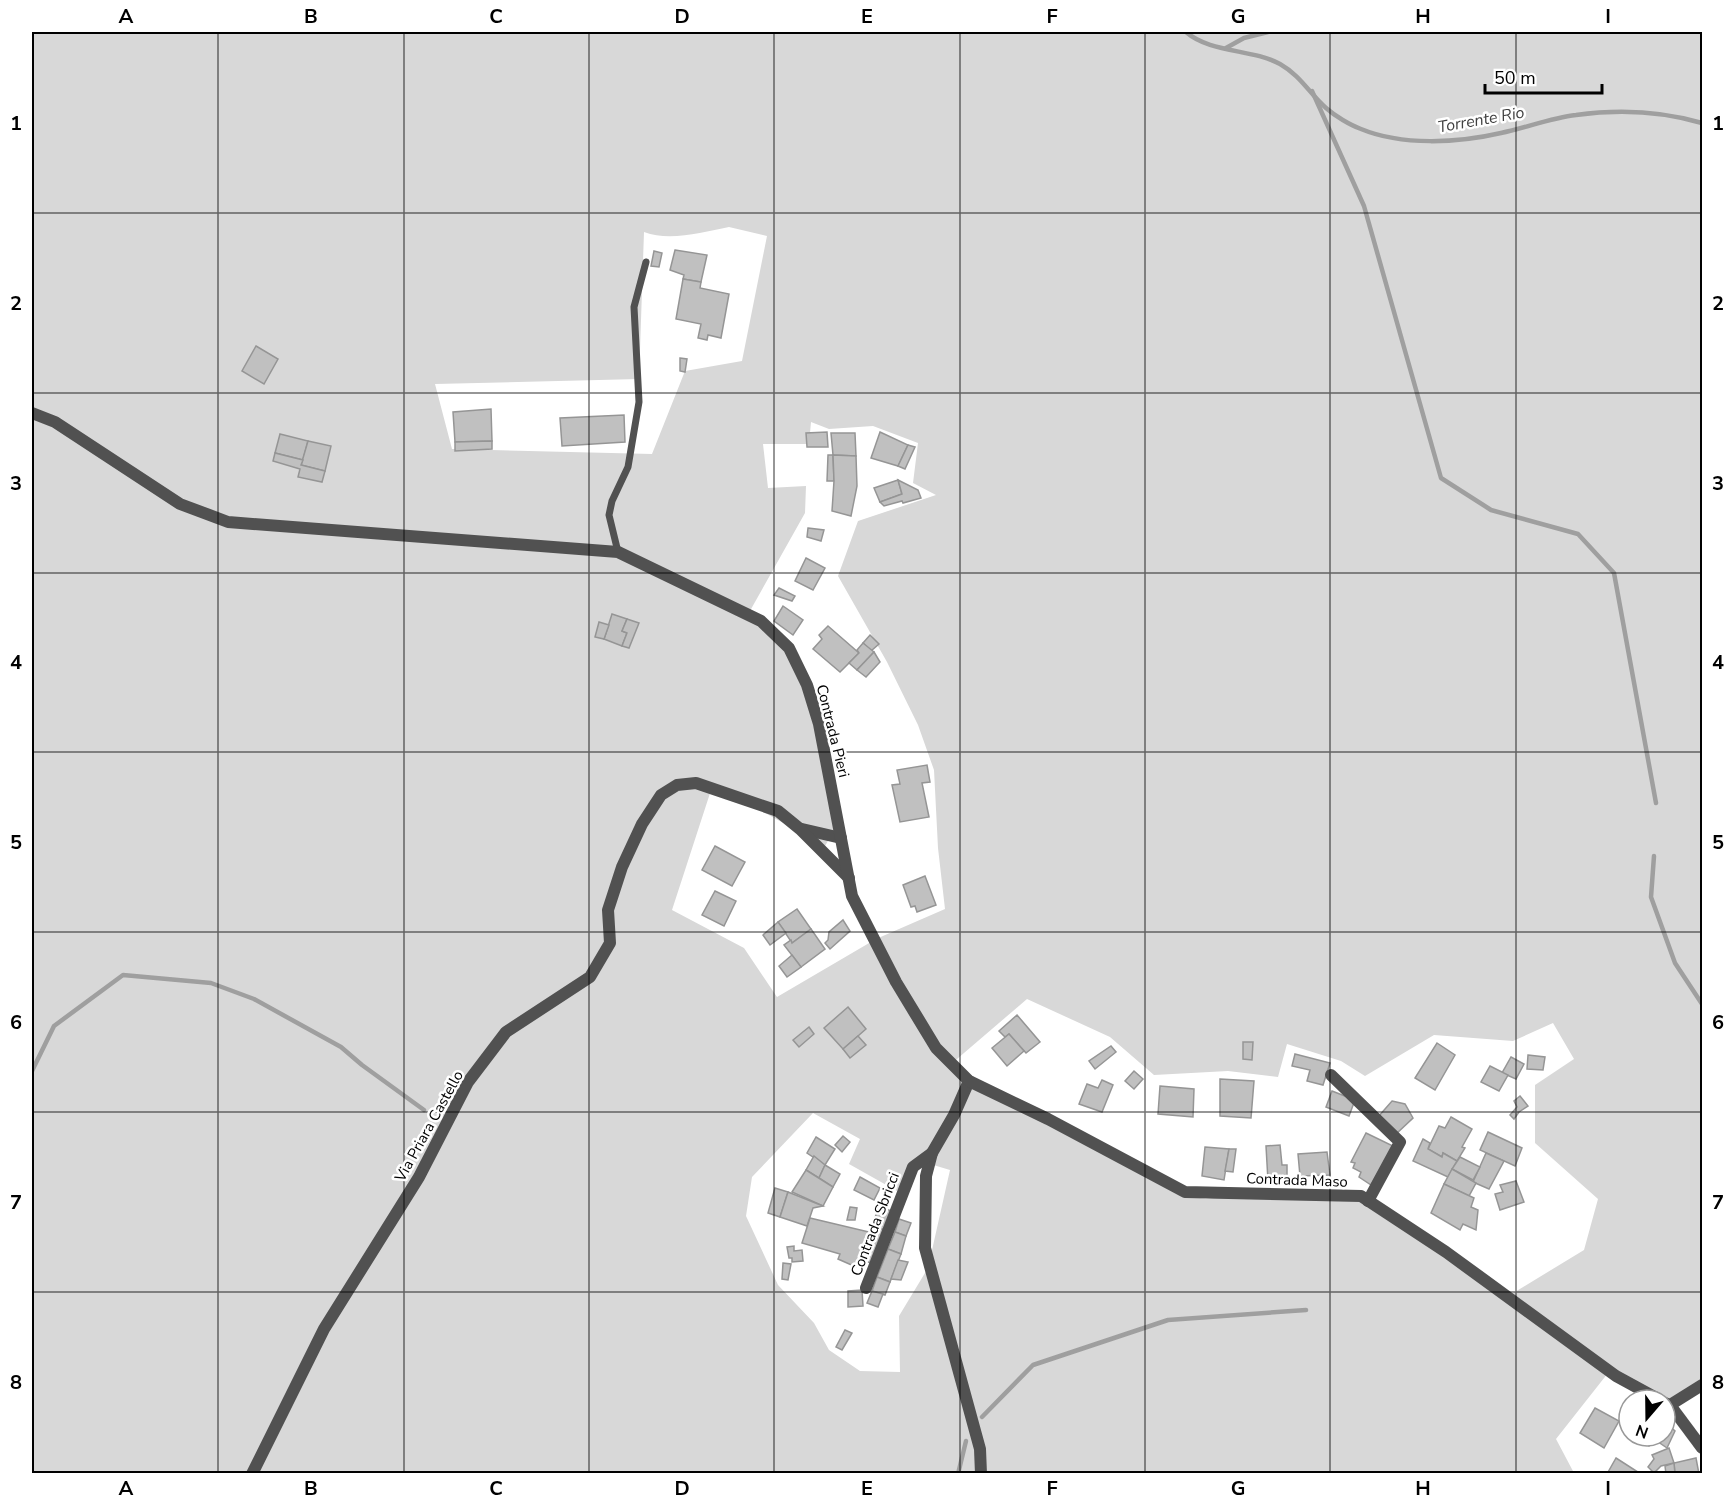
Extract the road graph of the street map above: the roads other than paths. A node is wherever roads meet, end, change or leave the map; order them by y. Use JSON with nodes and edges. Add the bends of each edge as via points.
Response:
{"nodes":[{"id":1,"x":646,"y":262,"type":"dead end"},
{"id":2,"x":32,"y":412,"type":"edge"},
{"id":3,"x":618,"y":552,"type":"junction"},
{"id":4,"x":800,"y":829,"type":"junction"},
{"id":5,"x":841,"y":838,"type":"junction"},
{"id":6,"x":849,"y":878,"type":"junction"},
{"id":7,"x":1331,"y":1075,"type":"dead end"},
{"id":8,"x":969,"y":1081,"type":"junction"},
{"id":9,"x":932,"y":1153,"type":"junction"},
{"id":10,"x":1368,"y":1201,"type":"junction"},
{"id":11,"x":866,"y":1288,"type":"dead end"},
{"id":12,"x":1702,"y":1384,"type":"edge"},
{"id":13,"x":1638,"y":1388,"type":"edge"},
{"id":14,"x":1677,"y":1397,"type":"edge"},
{"id":15,"x":1677,"y":1418,"type":"edge"},
{"id":16,"x":1702,"y":1448,"type":"edge"},
{"id":17,"x":252,"y":1473,"type":"edge"},
{"id":18,"x":981,"y":1473,"type":"edge"}],
"edges":[{"from":1,"to":3,"type":"lane","via":[[634,307],[639,402],[628,467],[609,515]]},
{"from":2,"to":3,"type":"street","via":[[55,422],[180,504],[228,522]]},
{"from":3,"to":5,"type":"street","name":"Contrada Pieri","via":[[761,621],[789,648],[807,685],[819,724]]},
{"from":4,"to":5,"type":"street"},
{"from":4,"to":6,"type":"street","name":"Via Priara Castello"},
{"from":4,"to":17,"type":"street","name":"Via Priara Castello","via":[[778,811],[696,783],[677,785],[661,795],[621,867],[608,910],[610,943],[590,977],[506,1032],[468,1082],[419,1177],[324,1329]]},
{"from":5,"to":6,"type":"street","name":"Contrada Pieri"},
{"from":6,"to":8,"type":"street","name":"Contrada Maso","via":[[852,896],[896,982],[936,1048]]},
{"from":7,"to":10,"type":"street","via":[[1400,1142]]},
{"from":8,"to":9,"type":"street","name":"Contrada Sbricci"},
{"from":8,"to":10,"type":"street","name":"Contrada Maso","via":[[1185,1192],[1361,1196]]},
{"from":9,"to":11,"type":"street","name":"Contrada Sbricci","via":[[913,1167]]},
{"from":9,"to":18,"type":"street","via":[[926,1176],[925,1248],[980,1449]]},
{"from":10,"to":13,"type":"street","name":"Contrada Maso"},
{"from":12,"to":14,"type":"street"},
{"from":15,"to":16,"type":"street"}]}
